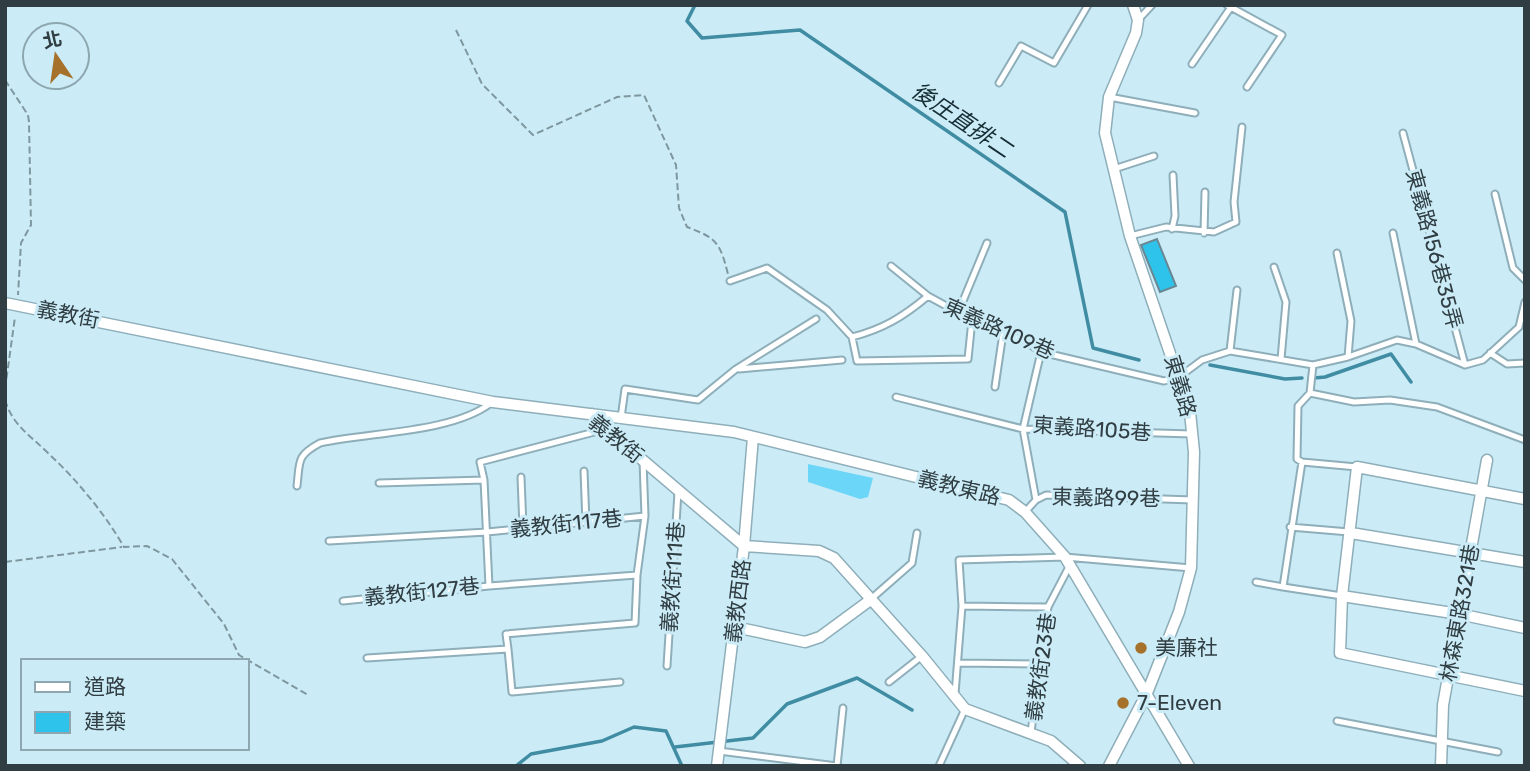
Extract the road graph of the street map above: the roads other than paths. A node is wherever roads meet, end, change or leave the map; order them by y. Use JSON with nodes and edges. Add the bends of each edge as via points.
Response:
{"nodes":[{"id":1,"x":1088,"y":5,"type":"edge"},
{"id":2,"x":1133,"y":5,"type":"edge"},
{"id":3,"x":1152,"y":5,"type":"edge"},
{"id":4,"x":1229,"y":6,"type":"edge"},
{"id":5,"x":1138,"y":20,"type":"junction"},
{"id":6,"x":1192,"y":64,"type":"dead end"},
{"id":7,"x":999,"y":83,"type":"dead end"},
{"id":8,"x":1247,"y":87,"type":"dead end"},
{"id":9,"x":1109,"y":97,"type":"junction"},
{"id":10,"x":1195,"y":113,"type":"dead end"},
{"id":11,"x":1242,"y":127,"type":"dead end"},
{"id":12,"x":1403,"y":133,"type":"dead end"},
{"id":13,"x":1154,"y":156,"type":"dead end"},
{"id":14,"x":1114,"y":169,"type":"junction"},
{"id":15,"x":1173,"y":175,"type":"dead end"},
{"id":16,"x":1205,"y":192,"type":"dead end"},
{"id":17,"x":1495,"y":194,"type":"dead end"},
{"id":18,"x":1172,"y":229,"type":"junction"},
{"id":19,"x":1204,"y":233,"type":"junction"},
{"id":20,"x":1393,"y":233,"type":"dead end"},
{"id":21,"x":1130,"y":236,"type":"junction"},
{"id":22,"x":987,"y":243,"type":"dead end"},
{"id":23,"x":1337,"y":253,"type":"dead end"},
{"id":24,"x":891,"y":266,"type":"dead end"},
{"id":25,"x":1274,"y":268,"type":"dead end"},
{"id":26,"x":1525,"y":280,"type":"edge"},
{"id":27,"x":730,"y":281,"type":"road end"},
{"id":28,"x":1237,"y":290,"type":"dead end"},
{"id":29,"x":928,"y":296,"type":"junction"},
{"id":30,"x":1525,"y":302,"type":"edge"},
{"id":31,"x":5,"y":303,"type":"edge"},
{"id":32,"x":958,"y":313,"type":"junction"},
{"id":33,"x":816,"y":319,"type":"dead end"},
{"id":34,"x":972,"y":320,"type":"junction"},
{"id":35,"x":1003,"y":333,"type":"junction"},
{"id":36,"x":852,"y":337,"type":"junction"},
{"id":37,"x":1416,"y":344,"type":"junction"},
{"id":38,"x":1230,"y":351,"type":"junction"},
{"id":39,"x":1041,"y":352,"type":"junction"},
{"id":40,"x":1490,"y":354,"type":"junction"},
{"id":41,"x":1348,"y":357,"type":"junction"},
{"id":42,"x":1281,"y":359,"type":"junction"},
{"id":43,"x":842,"y":360,"type":"dead end"},
{"id":44,"x":1525,"y":363,"type":"edge"},
{"id":45,"x":1313,"y":365,"type":"junction"},
{"id":46,"x":1465,"y":365,"type":"junction"},
{"id":47,"x":736,"y":369,"type":"junction"},
{"id":48,"x":1179,"y":377,"type":"junction"},
{"id":49,"x":995,"y":387,"type":"dead end"},
{"id":50,"x":1310,"y":393,"type":"junction"},
{"id":51,"x":896,"y":397,"type":"dead end"},
{"id":52,"x":493,"y":402,"type":"junction"},
{"id":53,"x":592,"y":414,"type":"junction"},
{"id":54,"x":621,"y":418,"type":"junction"},
{"id":55,"x":606,"y":429,"type":"junction"},
{"id":56,"x":1023,"y":429,"type":"junction"},
{"id":57,"x":1192,"y":434,"type":"junction"},
{"id":58,"x":753,"y":437,"type":"junction"},
{"id":59,"x":1525,"y":440,"type":"edge"},
{"id":60,"x":1487,"y":460,"type":"dead end"},
{"id":61,"x":643,"y":461,"type":"junction"},
{"id":62,"x":1301,"y":462,"type":"junction"},
{"id":63,"x":1357,"y":467,"type":"junction"},
{"id":64,"x":584,"y":471,"type":"dead end"},
{"id":65,"x":521,"y":477,"type":"dead end"},
{"id":66,"x":484,"y":480,"type":"junction"},
{"id":67,"x":379,"y":483,"type":"dead end"},
{"id":68,"x":296,"y":486,"type":"dead end"},
{"id":69,"x":679,"y":489,"type":"junction"},
{"id":70,"x":1482,"y":490,"type":"junction"},
{"id":71,"x":1525,"y":499,"type":"edge"},
{"id":72,"x":1036,"y":500,"type":"junction"},
{"id":73,"x":1193,"y":500,"type":"junction"},
{"id":74,"x":1025,"y":512,"type":"junction"},
{"id":75,"x":645,"y":516,"type":"junction"},
{"id":76,"x":586,"y":523,"type":"junction"},
{"id":77,"x":1290,"y":527,"type":"junction"},
{"id":78,"x":523,"y":528,"type":"junction"},
{"id":79,"x":487,"y":532,"type":"junction"},
{"id":80,"x":917,"y":533,"type":"dead end"},
{"id":81,"x":1351,"y":533,"type":"junction"},
{"id":82,"x":329,"y":541,"type":"dead end"},
{"id":83,"x":744,"y":546,"type":"junction"},
{"id":84,"x":1472,"y":551,"type":"junction"},
{"id":85,"x":1067,"y":561,"type":"junction"},
{"id":86,"x":1525,"y":562,"type":"edge"},
{"id":87,"x":1191,"y":568,"type":"junction"},
{"id":88,"x":637,"y":575,"type":"junction"},
{"id":89,"x":1256,"y":582,"type":"dead end"},
{"id":90,"x":489,"y":586,"type":"junction"},
{"id":91,"x":1283,"y":587,"type":"junction"},
{"id":92,"x":1342,"y":596,"type":"junction"},
{"id":93,"x":343,"y":601,"type":"dead end"},
{"id":94,"x":869,"y":601,"type":"junction"},
{"id":95,"x":962,"y":607,"type":"junction"},
{"id":96,"x":1048,"y":607,"type":"junction"},
{"id":97,"x":1459,"y":614,"type":"junction"},
{"id":98,"x":735,"y":627,"type":"junction"},
{"id":99,"x":1525,"y":628,"type":"edge"},
{"id":100,"x":508,"y":649,"type":"junction"},
{"id":101,"x":922,"y":656,"type":"junction"},
{"id":102,"x":367,"y":658,"type":"dead end"},
{"id":103,"x":959,"y":663,"type":"junction"},
{"id":104,"x":1040,"y":664,"type":"junction"},
{"id":105,"x":667,"y":666,"type":"dead end"},
{"id":106,"x":1448,"y":677,"type":"junction"},
{"id":107,"x":620,"y":682,"type":"dead end"},
{"id":108,"x":889,"y":682,"type":"dead end"},
{"id":109,"x":1525,"y":691,"type":"edge"},
{"id":110,"x":1147,"y":693,"type":"junction"},
{"id":111,"x":955,"y":697,"type":"junction"},
{"id":112,"x":843,"y":708,"type":"dead end"},
{"id":113,"x":964,"y":709,"type":"junction"},
{"id":114,"x":1336,"y":721,"type":"dead end"},
{"id":115,"x":1031,"y":732,"type":"junction"},
{"id":116,"x":1445,"y":740,"type":"junction"},
{"id":117,"x":719,"y":751,"type":"junction"},
{"id":118,"x":1498,"y":752,"type":"dead end"},
{"id":119,"x":717,"y":766,"type":"edge"},
{"id":120,"x":837,"y":766,"type":"edge"},
{"id":121,"x":939,"y":766,"type":"edge"},
{"id":122,"x":1080,"y":766,"type":"edge"},
{"id":123,"x":1109,"y":766,"type":"edge"},
{"id":124,"x":1189,"y":766,"type":"edge"},
{"id":125,"x":1441,"y":766,"type":"edge"}],
"edges":[{"from":1,"to":7,"type":"lane","via":[[1054,62],[1021,46]]},
{"from":2,"to":5,"type":"street"},
{"from":3,"to":5,"type":"lane"},
{"from":4,"to":6,"type":"lane"},
{"from":4,"to":8,"type":"lane","via":[[1282,35]]},
{"from":5,"to":9,"type":"street","name":"東義路"},
{"from":9,"to":10,"type":"lane"},
{"from":9,"to":14,"type":"street","name":"東義路","via":[[1105,133]]},
{"from":11,"to":19,"type":"lane","via":[[1236,222]]},
{"from":12,"to":46,"type":"lane","name":"東義路156巷35弄"},
{"from":13,"to":14,"type":"lane"},
{"from":14,"to":21,"type":"street","name":"東義路"},
{"from":15,"to":18,"type":"lane"},
{"from":16,"to":19,"type":"lane"},
{"from":17,"to":26,"type":"lane","via":[[1513,268]]},
{"from":18,"to":19,"type":"lane"},
{"from":18,"to":21,"type":"lane"},
{"from":20,"to":37,"type":"lane"},
{"from":21,"to":48,"type":"street","name":"東義路"},
{"from":22,"to":32,"type":"lane"},
{"from":23,"to":41,"type":"lane","via":[[1351,321]]},
{"from":24,"to":29,"type":"lane"},
{"from":25,"to":42,"type":"lane","via":[[1286,302]]},
{"from":27,"to":36,"type":"lane","via":[[767,268],[827,310]]},
{"from":28,"to":38,"type":"lane"},
{"from":29,"to":32,"type":"lane","name":"東義路109巷"},
{"from":29,"to":36,"type":"lane","name":"東義路109巷","via":[[882,329]]},
{"from":30,"to":40,"type":"lane","via":[[1519,327]]},
{"from":31,"to":52,"type":"street","name":"義教街"},
{"from":32,"to":34,"type":"lane","name":"東義路109巷"},
{"from":33,"to":47,"type":"lane"},
{"from":34,"to":35,"type":"lane","name":"東義路109巷"},
{"from":34,"to":36,"type":"lane","via":[[968,359],[857,361]]},
{"from":35,"to":39,"type":"lane","name":"東義路109巷"},
{"from":35,"to":49,"type":"lane"},
{"from":37,"to":41,"type":"lane","via":[[1397,340]]},
{"from":37,"to":46,"type":"lane"},
{"from":38,"to":42,"type":"lane"},
{"from":38,"to":48,"type":"lane","via":[[1202,360]]},
{"from":39,"to":48,"type":"lane","name":"東義路109巷","via":[[1164,382]]},
{"from":39,"to":56,"type":"lane","name":"東義路105巷"},
{"from":40,"to":44,"type":"lane","via":[[1507,364]]},
{"from":40,"to":46,"type":"lane"},
{"from":41,"to":45,"type":"lane"},
{"from":42,"to":45,"type":"lane"},
{"from":43,"to":47,"type":"lane"},
{"from":45,"to":50,"type":"lane"},
{"from":47,"to":54,"type":"lane","via":[[698,400],[625,389]]},
{"from":48,"to":57,"type":"street","name":"東義路"},
{"from":50,"to":59,"type":"lane","via":[[1354,402],[1390,400],[1437,407]]},
{"from":50,"to":62,"type":"lane","via":[[1298,406],[1297,458]]},
{"from":51,"to":56,"type":"lane"},
{"from":52,"to":53,"type":"street","name":"義教街"},
{"from":52,"to":68,"type":"lane","via":[[476,415],[451,422],[320,443],[303,452]]},
{"from":53,"to":54,"type":"street","name":"義教東路"},
{"from":53,"to":55,"type":"street","name":"義教街"},
{"from":54,"to":58,"type":"street","name":"義教東路"},
{"from":55,"to":61,"type":"street","name":"義教街"},
{"from":55,"to":66,"type":"lane","name":"義教街127巷","via":[[480,461]]},
{"from":56,"to":57,"type":"lane","name":"東義路105巷"},
{"from":56,"to":72,"type":"lane"},
{"from":57,"to":73,"type":"street","name":"東義路"},
{"from":58,"to":74,"type":"street","name":"義教東路","via":[[989,493]]},
{"from":58,"to":83,"type":"street","name":"義教西路"},
{"from":60,"to":70,"type":"street","name":"林森東路321巷"},
{"from":61,"to":69,"type":"street","name":"義教街"},
{"from":61,"to":75,"type":"lane","name":"義教街117巷"},
{"from":62,"to":63,"type":"lane"},
{"from":62,"to":77,"type":"lane"},
{"from":63,"to":70,"type":"street"},
{"from":63,"to":81,"type":"street"},
{"from":64,"to":76,"type":"lane"},
{"from":65,"to":78,"type":"lane"},
{"from":66,"to":67,"type":"lane"},
{"from":66,"to":79,"type":"lane","name":"義教街127巷"},
{"from":69,"to":83,"type":"street","name":"義教街"},
{"from":69,"to":105,"type":"lane","name":"義教街111巷"},
{"from":70,"to":71,"type":"street"},
{"from":70,"to":84,"type":"street","name":"林森東路321巷"},
{"from":72,"to":73,"type":"lane","name":"東義路99巷","via":[[1046,495]]},
{"from":72,"to":74,"type":"lane","name":"東義路99巷"},
{"from":73,"to":87,"type":"street","name":"東義路"},
{"from":74,"to":85,"type":"street","name":"義教東路"},
{"from":75,"to":76,"type":"lane","name":"義教街117巷"},
{"from":75,"to":88,"type":"lane","name":"義教街117巷"},
{"from":76,"to":78,"type":"lane","name":"義教街117巷"},
{"from":77,"to":81,"type":"lane"},
{"from":77,"to":91,"type":"lane"},
{"from":78,"to":79,"type":"lane","name":"義教街117巷"},
{"from":79,"to":82,"type":"lane"},
{"from":79,"to":90,"type":"lane","name":"義教街127巷"},
{"from":80,"to":94,"type":"lane","via":[[912,563]]},
{"from":81,"to":84,"type":"street"},
{"from":81,"to":92,"type":"street"},
{"from":83,"to":94,"type":"street","via":[[818,551],[834,558]]},
{"from":83,"to":98,"type":"street","name":"義教西路"},
{"from":84,"to":86,"type":"street"},
{"from":84,"to":97,"type":"street","name":"林森東路321巷"},
{"from":85,"to":87,"type":"lane"},
{"from":85,"to":95,"type":"lane","via":[[958,560]]},
{"from":85,"to":96,"type":"lane","name":"義教街23巷"},
{"from":85,"to":110,"type":"street","name":"義教東路"},
{"from":87,"to":110,"type":"street","name":"東義路"},
{"from":88,"to":90,"type":"lane"},
{"from":88,"to":100,"type":"lane","name":"義教街117巷","via":[[635,624],[506,634]]},
{"from":89,"to":91,"type":"lane"},
{"from":90,"to":93,"type":"lane","name":"義教街127巷"},
{"from":91,"to":92,"type":"lane"},
{"from":92,"to":97,"type":"street"},
{"from":92,"to":106,"type":"street","via":[[1340,653]]},
{"from":94,"to":98,"type":"street","via":[[820,637],[805,642]]},
{"from":94,"to":101,"type":"street"},
{"from":95,"to":96,"type":"lane"},
{"from":95,"to":103,"type":"lane"},
{"from":96,"to":104,"type":"lane","name":"義教街23巷"},
{"from":97,"to":99,"type":"street"},
{"from":97,"to":106,"type":"street","name":"林森東路321巷"},
{"from":98,"to":117,"type":"street","name":"義教西路"},
{"from":100,"to":102,"type":"lane"},
{"from":100,"to":107,"type":"lane","via":[[512,692]]},
{"from":101,"to":108,"type":"lane"},
{"from":101,"to":111,"type":"street"},
{"from":103,"to":104,"type":"lane"},
{"from":103,"to":111,"type":"lane"},
{"from":104,"to":115,"type":"lane","name":"義教街23巷"},
{"from":106,"to":109,"type":"street"},
{"from":106,"to":116,"type":"street","name":"林森東路321巷","via":[[1443,705]]},
{"from":110,"to":123,"type":"street","name":"東義路"},
{"from":110,"to":124,"type":"street","name":"義教東路"},
{"from":111,"to":113,"type":"street"},
{"from":112,"to":120,"type":"lane"},
{"from":113,"to":115,"type":"street"},
{"from":113,"to":121,"type":"lane"},
{"from":114,"to":116,"type":"lane"},
{"from":115,"to":122,"type":"street"},
{"from":116,"to":118,"type":"lane"},
{"from":116,"to":125,"type":"street","name":"林森東路321巷"},
{"from":117,"to":119,"type":"street","name":"義教西路"},
{"from":117,"to":120,"type":"lane"}]}
